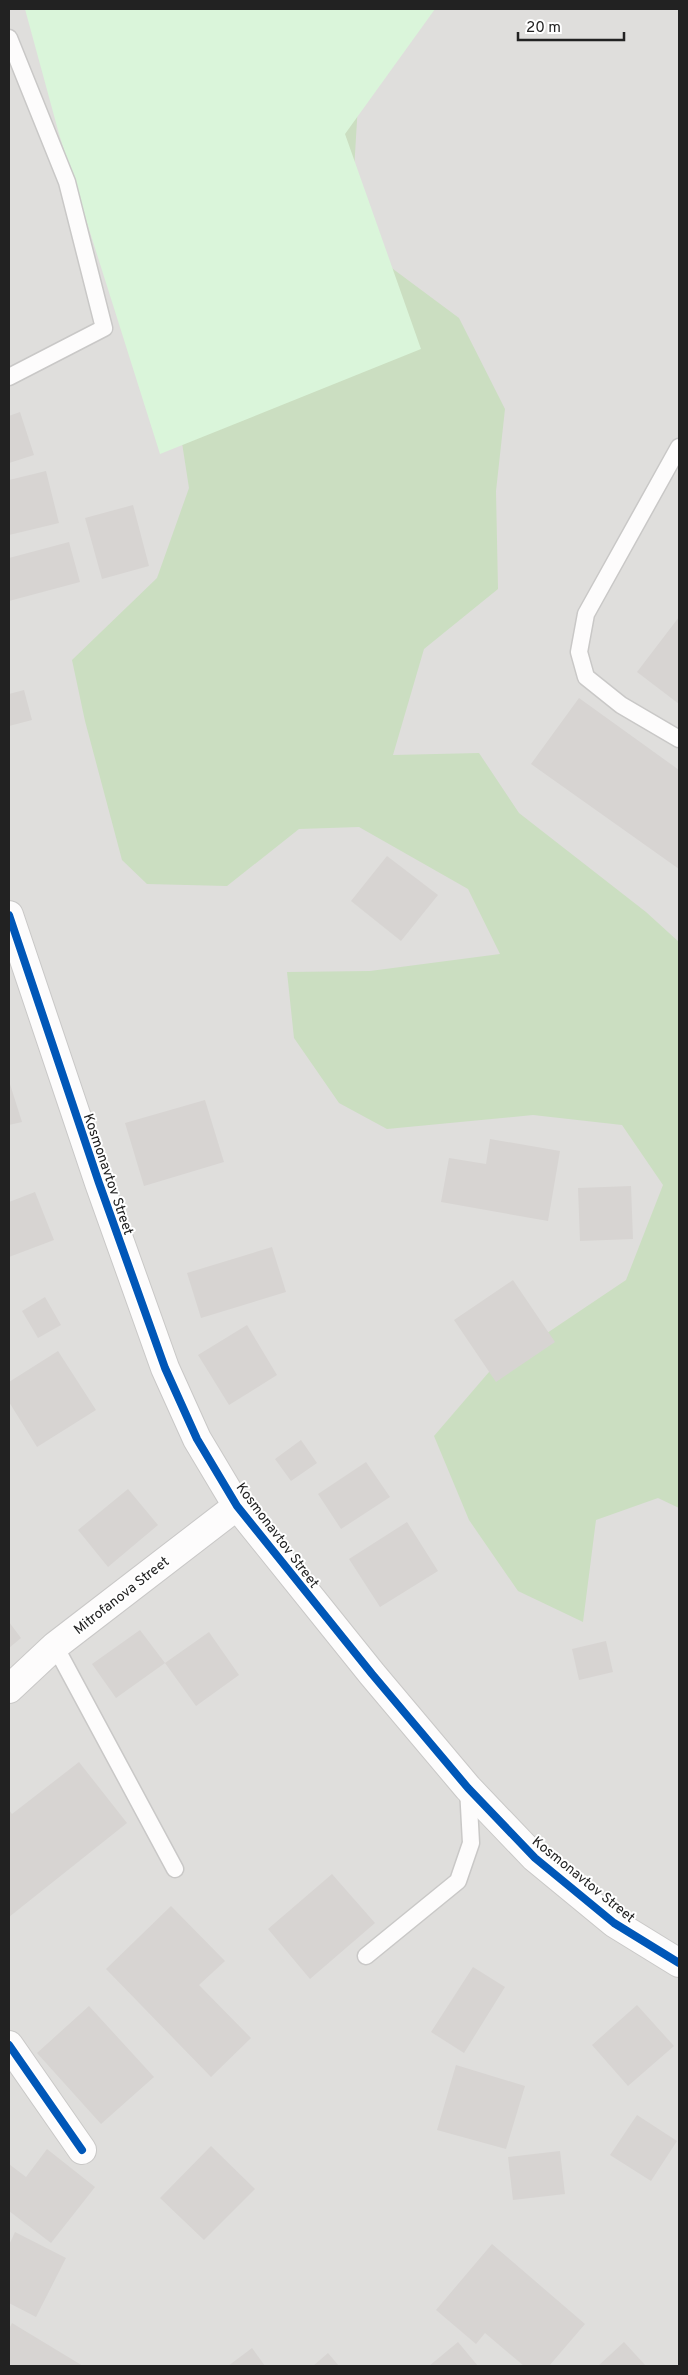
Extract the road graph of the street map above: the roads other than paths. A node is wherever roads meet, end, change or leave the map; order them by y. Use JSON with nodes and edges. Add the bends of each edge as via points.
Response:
{"nodes":[{"id":1,"x":9,"y":38,"type":"edge"},
{"id":2,"x":9,"y":377,"type":"edge"},
{"id":3,"x":679,"y":447,"type":"edge"},
{"id":4,"x":679,"y":739,"type":"edge"},
{"id":5,"x":9,"y":915,"type":"edge"},
{"id":6,"x":237,"y":1506,"type":"junction"},
{"id":7,"x":55,"y":1646,"type":"junction"},
{"id":8,"x":9,"y":1689,"type":"edge"},
{"id":9,"x":468,"y":1788,"type":"junction"},
{"id":10,"x":175,"y":1869,"type":"dead end"},
{"id":11,"x":366,"y":1956,"type":"dead end"},
{"id":12,"x":679,"y":1963,"type":"edge"},
{"id":13,"x":9,"y":2045,"type":"edge"},
{"id":14,"x":82,"y":2150,"type":"dead end"}],
"edges":[{"from":1,"to":2,"type":"lane","via":[[67,182],[104,328]]},
{"from":3,"to":4,"type":"lane","via":[[586,614],[578,652],[586,677],[621,705]]},
{"from":5,"to":6,"type":"street","name":"Kosmonavtov Street","via":[[164,1368],[197,1439]]},
{"from":6,"to":7,"type":"street","name":"Mitrofanova Street"},
{"from":6,"to":9,"type":"street","name":"Kosmonavtov Street"},
{"from":7,"to":8,"type":"street","name":"Mitrofanova Street"},
{"from":7,"to":10,"type":"lane"},
{"from":9,"to":11,"type":"lane","via":[[471,1843],[458,1881]]},
{"from":9,"to":12,"type":"street","name":"Kosmonavtov Street","via":[[543,1864],[614,1923]]},
{"from":13,"to":14,"type":"street"}]}
